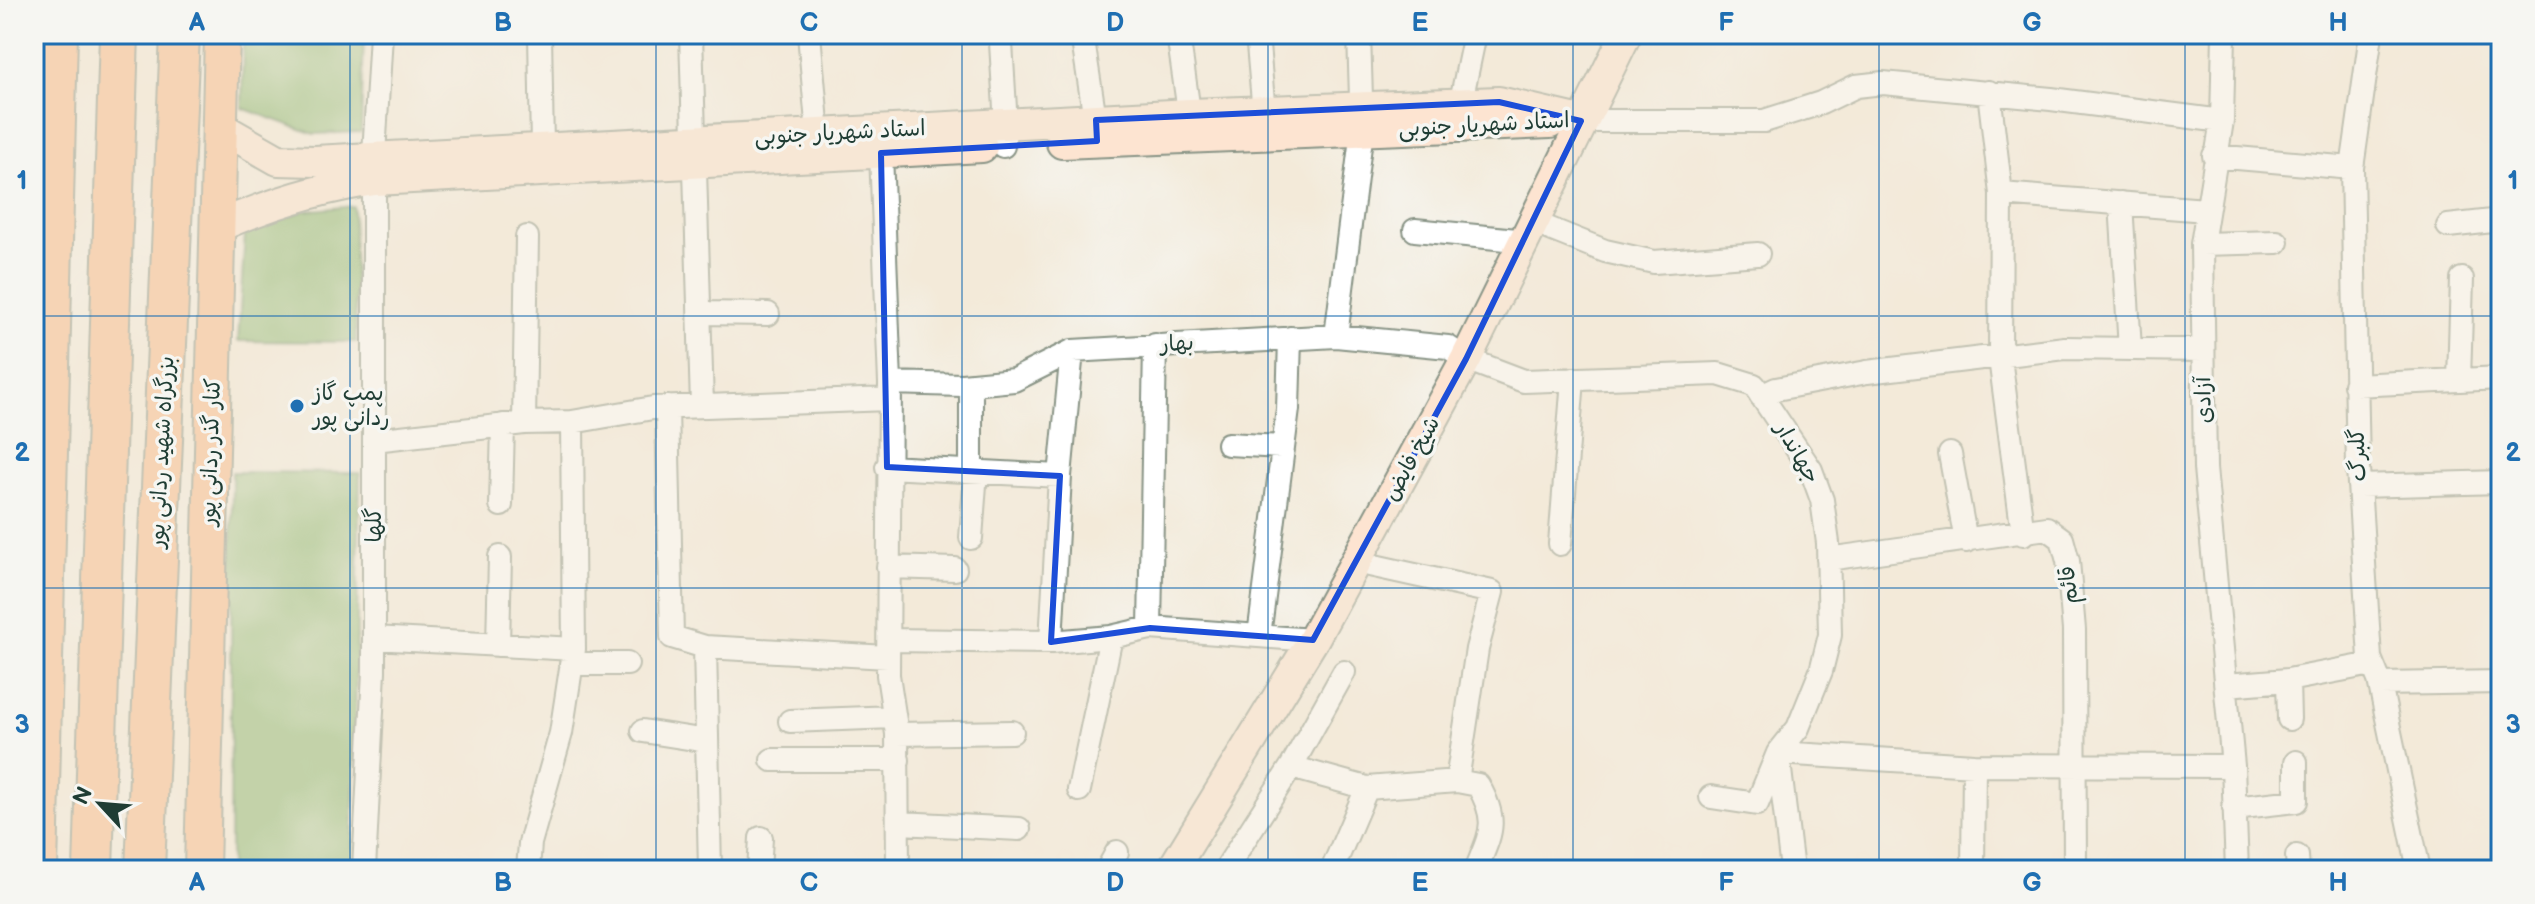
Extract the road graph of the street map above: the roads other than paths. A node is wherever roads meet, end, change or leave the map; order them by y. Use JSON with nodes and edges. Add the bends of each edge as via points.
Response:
{"nodes":[{"id":1,"x":60,"y":34,"type":"edge"},
{"id":2,"x":119,"y":34,"type":"edge"},
{"id":3,"x":180,"y":34,"type":"edge"},
{"id":4,"x":222,"y":34,"type":"edge"},
{"id":5,"x":381,"y":34,"type":"edge"},
{"id":6,"x":540,"y":34,"type":"edge"},
{"id":7,"x":691,"y":34,"type":"edge"},
{"id":8,"x":1082,"y":34,"type":"edge"},
{"id":9,"x":1178,"y":34,"type":"edge"},
{"id":10,"x":1257,"y":34,"type":"edge"},
{"id":11,"x":1359,"y":34,"type":"edge"},
{"id":12,"x":1475,"y":34,"type":"edge"},
{"id":13,"x":1626,"y":34,"type":"edge"},
{"id":14,"x":2224,"y":34,"type":"edge"},
{"id":15,"x":2371,"y":34,"type":"edge"},
{"id":16,"x":817,"y":35,"type":"edge"},
{"id":17,"x":1001,"y":43,"type":"dead end"},
{"id":18,"x":1989,"y":92,"type":"junction"},
{"id":19,"x":46,"y":112,"type":"edge"},
{"id":20,"x":1458,"y":116,"type":"junction"},
{"id":21,"x":1362,"y":119,"type":"junction"},
{"id":22,"x":1581,"y":121,"type":"junction"},
{"id":23,"x":2222,"y":121,"type":"junction"},
{"id":24,"x":1264,"y":122,"type":"junction"},
{"id":25,"x":1191,"y":125,"type":"junction"},
{"id":26,"x":220,"y":127,"type":"junction"},
{"id":27,"x":1096,"y":130,"type":"junction"},
{"id":28,"x":818,"y":134,"type":"junction"},
{"id":29,"x":1005,"y":136,"type":"junction"},
{"id":30,"x":542,"y":147,"type":"junction"},
{"id":31,"x":695,"y":151,"type":"junction"},
{"id":32,"x":881,"y":153,"type":"junction"},
{"id":33,"x":2214,"y":156,"type":"junction"},
{"id":34,"x":374,"y":168,"type":"junction"},
{"id":35,"x":2352,"y":168,"type":"junction"},
{"id":36,"x":2001,"y":194,"type":"junction"},
{"id":37,"x":2121,"y":203,"type":"junction"},
{"id":38,"x":2206,"y":210,"type":"junction"},
{"id":39,"x":2501,"y":220,"type":"edge"},
{"id":40,"x":2448,"y":226,"type":"dead end"},
{"id":41,"x":217,"y":227,"type":"junction"},
{"id":42,"x":1415,"y":230,"type":"dead end"},
{"id":43,"x":1531,"y":232,"type":"junction"},
{"id":44,"x":527,"y":237,"type":"dead end"},
{"id":45,"x":2277,"y":242,"type":"dead end"},
{"id":46,"x":2202,"y":244,"type":"junction"},
{"id":47,"x":1758,"y":254,"type":"dead end"},
{"id":48,"x":2462,"y":279,"type":"dead end"},
{"id":49,"x":700,"y":313,"type":"junction"},
{"id":50,"x":768,"y":314,"type":"dead end"},
{"id":51,"x":1336,"y":336,"type":"junction"},
{"id":52,"x":1290,"y":338,"type":"junction"},
{"id":53,"x":1155,"y":345,"type":"junction"},
{"id":54,"x":2130,"y":349,"type":"junction"},
{"id":55,"x":2203,"y":350,"type":"junction"},
{"id":56,"x":1072,"y":351,"type":"junction"},
{"id":57,"x":2000,"y":358,"type":"junction"},
{"id":58,"x":1466,"y":359,"type":"junction"},
{"id":59,"x":2501,"y":378,"type":"edge"},
{"id":60,"x":1573,"y":379,"type":"junction"},
{"id":61,"x":2459,"y":380,"type":"junction"},
{"id":62,"x":2355,"y":385,"type":"junction"},
{"id":63,"x":889,"y":391,"type":"junction"},
{"id":64,"x":971,"y":396,"type":"dead end"},
{"id":65,"x":1761,"y":396,"type":"junction"},
{"id":66,"x":702,"y":406,"type":"junction"},
{"id":67,"x":667,"y":407,"type":"junction"},
{"id":68,"x":572,"y":422,"type":"junction"},
{"id":69,"x":513,"y":424,"type":"junction"},
{"id":70,"x":374,"y":440,"type":"junction"},
{"id":71,"x":1228,"y":444,"type":"dead end"},
{"id":72,"x":1281,"y":447,"type":"junction"},
{"id":73,"x":1950,"y":454,"type":"dead end"},
{"id":74,"x":887,"y":467,"type":"junction"},
{"id":75,"x":974,"y":471,"type":"junction"},
{"id":76,"x":1060,"y":476,"type":"junction"},
{"id":77,"x":2501,"y":482,"type":"edge"},
{"id":78,"x":2359,"y":486,"type":"junction"},
{"id":79,"x":501,"y":505,"type":"dead end"},
{"id":80,"x":2023,"y":534,"type":"junction"},
{"id":81,"x":971,"y":538,"type":"dead end"},
{"id":82,"x":1966,"y":541,"type":"junction"},
{"id":83,"x":1560,"y":544,"type":"dead end"},
{"id":84,"x":500,"y":557,"type":"dead end"},
{"id":85,"x":1828,"y":559,"type":"junction"},
{"id":86,"x":1356,"y":562,"type":"junction"},
{"id":87,"x":888,"y":567,"type":"junction"},
{"id":88,"x":955,"y":569,"type":"dead end"},
{"id":89,"x":1150,"y":628,"type":"junction"},
{"id":90,"x":1259,"y":636,"type":"junction"},
{"id":91,"x":1111,"y":637,"type":"junction"},
{"id":92,"x":374,"y":638,"type":"junction"},
{"id":93,"x":1313,"y":640,"type":"junction"},
{"id":94,"x":1051,"y":642,"type":"junction"},
{"id":95,"x":498,"y":645,"type":"junction"},
{"id":96,"x":705,"y":647,"type":"junction"},
{"id":97,"x":888,"y":648,"type":"junction"},
{"id":98,"x":572,"y":656,"type":"junction"},
{"id":99,"x":627,"y":664,"type":"dead end"},
{"id":100,"x":1344,"y":672,"type":"dead end"},
{"id":101,"x":2376,"y":674,"type":"junction"},
{"id":102,"x":2288,"y":680,"type":"junction"},
{"id":103,"x":2501,"y":682,"type":"edge"},
{"id":104,"x":2226,"y":685,"type":"junction"},
{"id":105,"x":2289,"y":719,"type":"dead end"},
{"id":106,"x":790,"y":721,"type":"dead end"},
{"id":107,"x":896,"y":726,"type":"junction"},
{"id":108,"x":643,"y":731,"type":"dead end"},
{"id":109,"x":1012,"y":732,"type":"dead end"},
{"id":110,"x":707,"y":741,"type":"junction"},
{"id":111,"x":1778,"y":753,"type":"junction"},
{"id":112,"x":772,"y":760,"type":"dead end"},
{"id":113,"x":898,"y":760,"type":"junction"},
{"id":114,"x":2296,"y":762,"type":"dead end"},
{"id":115,"x":1974,"y":765,"type":"junction"},
{"id":116,"x":2075,"y":765,"type":"junction"},
{"id":117,"x":2233,"y":766,"type":"junction"},
{"id":118,"x":1291,"y":767,"type":"junction"},
{"id":119,"x":147,"y":772,"type":"junction"},
{"id":120,"x":1457,"y":781,"type":"junction"},
{"id":121,"x":1367,"y":788,"type":"junction"},
{"id":122,"x":1079,"y":790,"type":"dead end"},
{"id":123,"x":1711,"y":797,"type":"dead end"},
{"id":124,"x":2234,"y":808,"type":"junction"},
{"id":125,"x":900,"y":823,"type":"junction"},
{"id":126,"x":1019,"y":829,"type":"dead end"},
{"id":127,"x":761,"y":838,"type":"dead end"},
{"id":128,"x":40,"y":870,"type":"edge"},
{"id":129,"x":93,"y":870,"type":"edge"},
{"id":130,"x":145,"y":870,"type":"edge"},
{"id":131,"x":159,"y":870,"type":"edge"},
{"id":132,"x":202,"y":870,"type":"edge"},
{"id":133,"x":364,"y":870,"type":"edge"},
{"id":134,"x":528,"y":870,"type":"edge"},
{"id":135,"x":710,"y":870,"type":"edge"},
{"id":136,"x":759,"y":870,"type":"edge"},
{"id":137,"x":898,"y":870,"type":"edge"},
{"id":138,"x":1172,"y":870,"type":"edge"},
{"id":139,"x":1225,"y":870,"type":"edge"},
{"id":140,"x":1332,"y":870,"type":"edge"},
{"id":141,"x":1476,"y":870,"type":"edge"},
{"id":142,"x":1792,"y":870,"type":"edge"},
{"id":143,"x":1973,"y":870,"type":"edge"},
{"id":144,"x":2075,"y":870,"type":"edge"},
{"id":145,"x":2237,"y":870,"type":"edge"},
{"id":146,"x":2419,"y":870,"type":"edge"}],
"edges":[{"from":1,"to":19,"type":"main road"},
{"from":2,"to":129,"type":"highway"},
{"from":3,"to":119,"type":"highway","name":"بزرگراه شهید ردانی پور"},
{"from":4,"to":26,"type":"main road","name":"کنار گذر ردانی پور"},
{"from":5,"to":34,"type":"street","name":"گلها"},
{"from":6,"to":30,"type":"street"},
{"from":7,"to":31,"type":"street"},
{"from":8,"to":27,"type":"street"},
{"from":9,"to":25,"type":"street"},
{"from":10,"to":24,"type":"street"},
{"from":11,"to":21,"type":"street"},
{"from":12,"to":20,"type":"street"},
{"from":13,"to":22,"type":"street","name":"شیخ فایض"},
{"from":14,"to":23,"type":"street","name":"آزادی"},
{"from":15,"to":35,"type":"street","name":"گلبرگ"},
{"from":16,"to":28,"type":"street"},
{"from":17,"to":29,"type":"street"},
{"from":18,"to":22,"type":"street","via":[[1883,83],[1856,86],[1764,121]]},
{"from":18,"to":23,"type":"street"},
{"from":18,"to":36,"type":"street"},
{"from":19,"to":128,"type":"main road"},
{"from":20,"to":21,"type":"street","name":"استاد شهریار جنوبی"},
{"from":20,"to":22,"type":"street","name":"استاد شهریار جنوبی"},
{"from":21,"to":24,"type":"street","name":"استاد شهریار جنوبی"},
{"from":21,"to":51,"type":"street"},
{"from":22,"to":43,"type":"street","name":"شیخ فایض"},
{"from":23,"to":33,"type":"street","name":"آزادی"},
{"from":24,"to":25,"type":"street","name":"استاد شهریار جنوبی"},
{"from":25,"to":27,"type":"street","name":"استاد شهریار جنوبی"},
{"from":26,"to":34,"type":"street","name":"استاد شهریار جنوبی","via":[[278,160]]},
{"from":26,"to":41,"type":"main road","name":"کنار گذر ردانی پور"},
{"from":27,"to":29,"type":"street","name":"استاد شهریار جنوبی"},
{"from":28,"to":29,"type":"street","name":"استاد شهریار جنوبی"},
{"from":28,"to":31,"type":"street","name":"استاد شهریار جنوبی"},
{"from":29,"to":32,"type":"street","name":"استاد شهریار جنوبی"},
{"from":30,"to":31,"type":"street","name":"استاد شهریار جنوبی"},
{"from":30,"to":34,"type":"street","name":"استاد شهریار جنوبی"},
{"from":31,"to":32,"type":"street","name":"استاد شهریار جنوبی"},
{"from":31,"to":34,"type":"street","name":"استاد شهریار جنوبی"},
{"from":31,"to":49,"type":"street"},
{"from":32,"to":63,"type":"street"},
{"from":33,"to":35,"type":"street"},
{"from":33,"to":38,"type":"street","name":"آزادی"},
{"from":34,"to":41,"type":"street","name":"استاد شهریار جنوبی"},
{"from":34,"to":70,"type":"street","name":"گلها"},
{"from":35,"to":62,"type":"street","name":"گلبرگ"},
{"from":36,"to":37,"type":"street"},
{"from":36,"to":57,"type":"street"},
{"from":37,"to":38,"type":"street"},
{"from":37,"to":54,"type":"street"},
{"from":38,"to":46,"type":"street","name":"آزادی"},
{"from":39,"to":40,"type":"street"},
{"from":41,"to":132,"type":"main road","name":"کنار گذر ردانی پور"},
{"from":42,"to":43,"type":"street"},
{"from":43,"to":47,"type":"street","via":[[1654,262]]},
{"from":43,"to":58,"type":"street","name":"شیخ فایض"},
{"from":44,"to":69,"type":"street"},
{"from":45,"to":46,"type":"street"},
{"from":46,"to":55,"type":"street","name":"آزادی"},
{"from":48,"to":61,"type":"street"},
{"from":49,"to":50,"type":"street"},
{"from":49,"to":66,"type":"street"},
{"from":51,"to":52,"type":"street","name":"بهار"},
{"from":51,"to":58,"type":"street","name":"بهار","via":[[1448,347]]},
{"from":52,"to":53,"type":"street","name":"بهار"},
{"from":52,"to":72,"type":"street"},
{"from":53,"to":56,"type":"street","name":"بهار"},
{"from":53,"to":89,"type":"street"},
{"from":54,"to":55,"type":"street"},
{"from":54,"to":57,"type":"street","via":[[2065,348]]},
{"from":55,"to":104,"type":"street","name":"آزادی","via":[[2205,468]]},
{"from":56,"to":63,"type":"street","name":"بهار","via":[[1014,380]]},
{"from":56,"to":76,"type":"street"},
{"from":57,"to":65,"type":"street","via":[[1867,372]]},
{"from":57,"to":80,"type":"street"},
{"from":58,"to":60,"type":"street","name":"جهاندار","via":[[1524,381]]},
{"from":58,"to":86,"type":"street","name":"شیخ فایض"},
{"from":59,"to":61,"type":"street"},
{"from":60,"to":65,"type":"street","name":"جهاندار","via":[[1718,374],[1754,385]]},
{"from":60,"to":83,"type":"street"},
{"from":61,"to":62,"type":"street"},
{"from":62,"to":78,"type":"street","name":"گلبرگ"},
{"from":63,"to":66,"type":"street","name":"بهار"},
{"from":63,"to":74,"type":"street"},
{"from":64,"to":75,"type":"street"},
{"from":65,"to":85,"type":"street","name":"جهاندار","via":[[1811,470],[1822,500]]},
{"from":66,"to":67,"type":"street","name":"بهار"},
{"from":67,"to":68,"type":"street","name":"بهار"},
{"from":67,"to":96,"type":"street","via":[[672,637]]},
{"from":68,"to":69,"type":"street","name":"بهار"},
{"from":68,"to":98,"type":"street"},
{"from":69,"to":70,"type":"street","name":"بهار"},
{"from":69,"to":79,"type":"street"},
{"from":70,"to":92,"type":"street","name":"گلها"},
{"from":71,"to":72,"type":"street"},
{"from":72,"to":90,"type":"street"},
{"from":73,"to":82,"type":"street"},
{"from":74,"to":75,"type":"street"},
{"from":74,"to":87,"type":"street"},
{"from":75,"to":76,"type":"street"},
{"from":75,"to":81,"type":"street"},
{"from":76,"to":94,"type":"street"},
{"from":77,"to":78,"type":"street"},
{"from":78,"to":101,"type":"street","name":"گلبرگ"},
{"from":80,"to":82,"type":"street","name":"قائم"},
{"from":80,"to":116,"type":"street","name":"قائم","via":[[2047,528],[2062,539],[2068,561]]},
{"from":82,"to":85,"type":"street","name":"قائم"},
{"from":84,"to":95,"type":"street"},
{"from":85,"to":111,"type":"street","name":"جهاندار","via":[[1830,635],[1824,659],[1798,728]]},
{"from":86,"to":93,"type":"street","name":"شیخ فایض"},
{"from":86,"to":120,"type":"street","via":[[1492,592],[1477,649]]},
{"from":87,"to":88,"type":"street"},
{"from":87,"to":97,"type":"street"},
{"from":89,"to":90,"type":"street"},
{"from":89,"to":91,"type":"street"},
{"from":90,"to":93,"type":"street"},
{"from":91,"to":94,"type":"street"},
{"from":91,"to":122,"type":"street"},
{"from":92,"to":95,"type":"street"},
{"from":92,"to":133,"type":"street","name":"گلها"},
{"from":93,"to":138,"type":"street","name":"شیخ فایض"},
{"from":94,"to":97,"type":"street"},
{"from":95,"to":98,"type":"street"},
{"from":96,"to":97,"type":"street"},
{"from":96,"to":110,"type":"street"},
{"from":97,"to":107,"type":"street"},
{"from":98,"to":99,"type":"street"},
{"from":98,"to":134,"type":"street","via":[[561,733],[530,843]]},
{"from":100,"to":118,"type":"street"},
{"from":101,"to":102,"type":"street"},
{"from":101,"to":103,"type":"street"},
{"from":101,"to":146,"type":"street","name":"گلبرگ"},
{"from":102,"to":104,"type":"street"},
{"from":102,"to":105,"type":"street"},
{"from":104,"to":117,"type":"street","name":"آزادی"},
{"from":106,"to":107,"type":"street"},
{"from":107,"to":109,"type":"street"},
{"from":107,"to":113,"type":"street"},
{"from":108,"to":110,"type":"street"},
{"from":110,"to":135,"type":"street"},
{"from":111,"to":115,"type":"street"},
{"from":111,"to":123,"type":"street","name":"جهاندار","via":[[1757,804]]},
{"from":111,"to":142,"type":"street"},
{"from":112,"to":113,"type":"street"},
{"from":113,"to":125,"type":"street"},
{"from":114,"to":124,"type":"street","via":[[2296,801]]},
{"from":115,"to":116,"type":"street"},
{"from":115,"to":143,"type":"street"},
{"from":116,"to":117,"type":"street"},
{"from":116,"to":144,"type":"street","name":"قائم"},
{"from":117,"to":124,"type":"street","name":"آزادی"},
{"from":118,"to":121,"type":"street"},
{"from":118,"to":139,"type":"street"},
{"from":119,"to":130,"type":"highway","name":"بزرگراه شهید ردانی پور"},
{"from":119,"to":131,"type":"highway"},
{"from":120,"to":121,"type":"street"},
{"from":120,"to":141,"type":"street","via":[[1478,785],[1491,809],[1492,829]]},
{"from":121,"to":140,"type":"street"},
{"from":124,"to":145,"type":"street","name":"آزادی"},
{"from":125,"to":126,"type":"street"},
{"from":125,"to":137,"type":"street"},
{"from":127,"to":136,"type":"street"}]}
